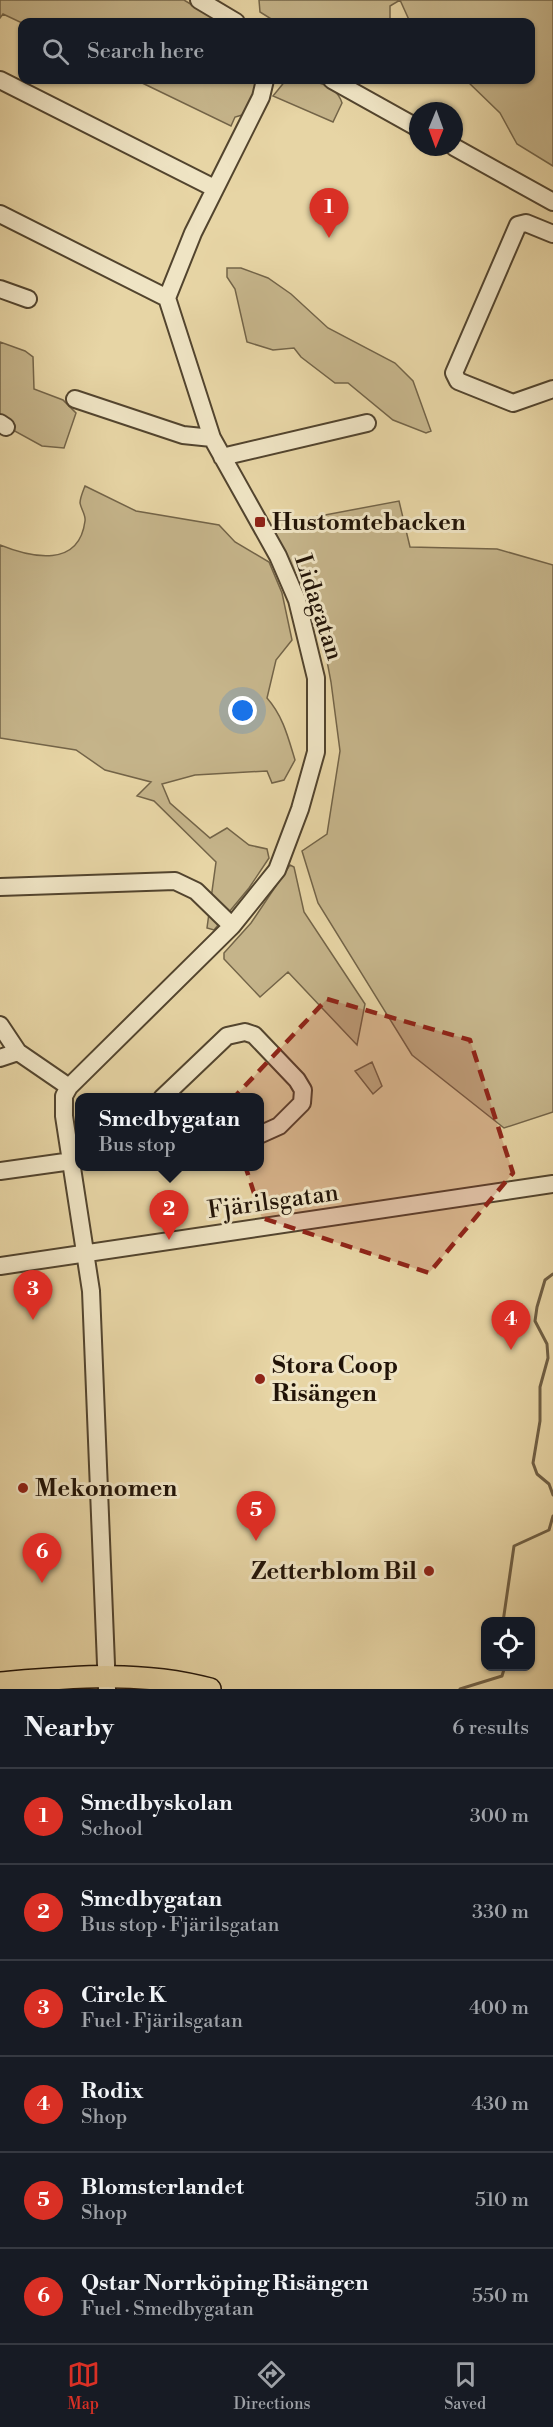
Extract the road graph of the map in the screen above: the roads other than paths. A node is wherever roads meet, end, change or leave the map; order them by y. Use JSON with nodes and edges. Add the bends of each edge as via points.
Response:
{"nodes":[{"id":1,"x":200,"y":0,"type":"edge"},
{"id":2,"x":230,"y":18,"type":"edge"},
{"id":3,"x":0,"y":80,"type":"edge"},
{"id":4,"x":264,"y":84,"type":"edge"},
{"id":5,"x":274,"y":84,"type":"edge"},
{"id":6,"x":339,"y":84,"type":"edge"},
{"id":7,"x":261,"y":97,"type":"junction"},
{"id":8,"x":409,"y":123,"type":"edge"},
{"id":9,"x":463,"y":152,"type":"edge"},
{"id":10,"x":506,"y":176,"type":"junction"},
{"id":11,"x":214,"y":188,"type":"junction"},
{"id":12,"x":553,"y":194,"type":"edge"},
{"id":13,"x":553,"y":202,"type":"edge"},
{"id":14,"x":0,"y":213,"type":"edge"},
{"id":15,"x":553,"y":234,"type":"edge"},
{"id":16,"x":0,"y":289,"type":"edge"},
{"id":17,"x":166,"y":298,"type":"junction"},
{"id":18,"x":28,"y":299,"type":"dead end"},
{"id":19,"x":553,"y":389,"type":"edge"},
{"id":20,"x":75,"y":399,"type":"dead end"},
{"id":21,"x":367,"y":423,"type":"dead end"},
{"id":22,"x":212,"y":438,"type":"junction"},
{"id":23,"x":222,"y":457,"type":"junction"},
{"id":24,"x":0,"y":887,"type":"edge"},
{"id":25,"x":232,"y":926,"type":"junction"},
{"id":26,"x":0,"y":1025,"type":"edge"},
{"id":27,"x":18,"y":1052,"type":"junction"},
{"id":28,"x":0,"y":1058,"type":"edge"},
{"id":29,"x":69,"y":1087,"type":"junction"},
{"id":30,"x":167,"y":1093,"type":"edge"},
{"id":31,"x":264,"y":1133,"type":"edge"},
{"id":32,"x":75,"y":1161,"type":"edge"},
{"id":33,"x":76,"y":1171,"type":"edge"},
{"id":34,"x":0,"y":1172,"type":"edge"},
{"id":35,"x":553,"y":1184,"type":"edge"},
{"id":36,"x":86,"y":1252,"type":"junction"},
{"id":37,"x":0,"y":1266,"type":"edge"},
{"id":38,"x":107,"y":1682,"type":"edge"},
{"id":39,"x":0,"y":1683,"type":"edge"},
{"id":40,"x":210,"y":1689,"type":"edge"}],
"edges":[{"from":1,"to":2,"type":"street"},
{"from":3,"to":11,"type":"street"},
{"from":4,"to":7,"type":"street"},
{"from":5,"to":7,"type":"street"},
{"from":6,"to":8,"type":"street"},
{"from":7,"to":11,"type":"street"},
{"from":9,"to":10,"type":"street"},
{"from":10,"to":12,"type":"street"},
{"from":10,"to":13,"type":"street"},
{"from":11,"to":17,"type":"street"},
{"from":14,"to":17,"type":"street"},
{"from":15,"to":19,"type":"street","via":[[526,222],[518,225],[454,372],[458,381],[513,403]]},
{"from":16,"to":18,"type":"street"},
{"from":17,"to":22,"type":"street","name":"Lidagatan"},
{"from":20,"to":22,"type":"street","via":[[183,435]]},
{"from":21,"to":23,"type":"street"},
{"from":22,"to":23,"type":"street","name":"Lidagatan"},
{"from":23,"to":25,"type":"street","name":"Lidagatan","via":[[278,556],[297,600],[316,678],[316,752],[296,820],[277,870]]},
{"from":24,"to":25,"type":"street","via":[[175,881],[196,891]]},
{"from":25,"to":29,"type":"street","name":"Lidagatan"},
{"from":26,"to":27,"type":"street"},
{"from":27,"to":28,"type":"street"},
{"from":27,"to":29,"type":"street"},
{"from":29,"to":32,"type":"street","via":[[63,1107]]},
{"from":30,"to":31,"type":"street","via":[[227,1036],[245,1032],[254,1035],[303,1090],[302,1103],[279,1126]]},
{"from":32,"to":34,"type":"street"},
{"from":33,"to":36,"type":"street"},
{"from":35,"to":36,"type":"street","name":"Fjärilsgatan"},
{"from":36,"to":37,"type":"street","name":"Fjärilsgatan"},
{"from":36,"to":38,"type":"street","via":[[91,1291]]},
{"from":38,"to":39,"type":"main road"},
{"from":38,"to":40,"type":"main road","via":[[171,1680]]}]}
